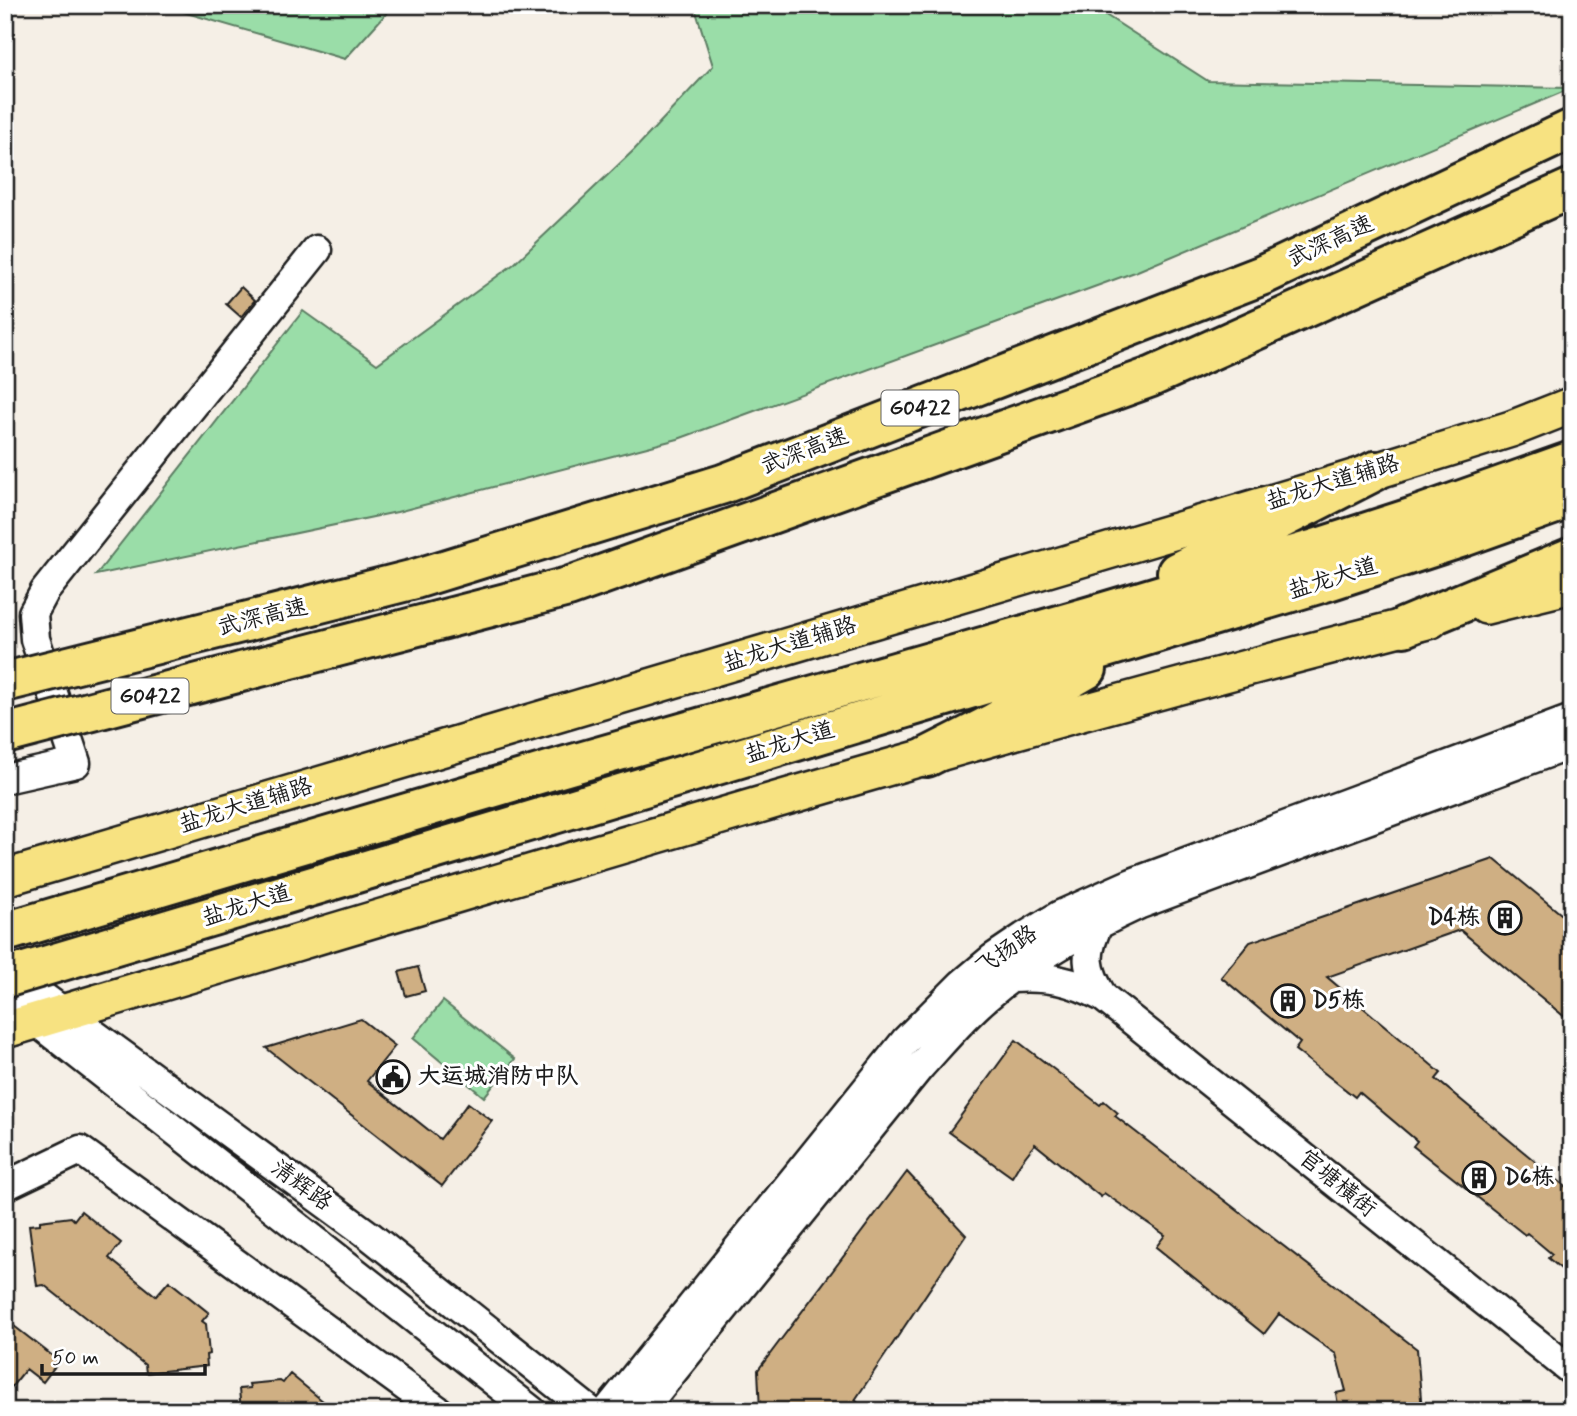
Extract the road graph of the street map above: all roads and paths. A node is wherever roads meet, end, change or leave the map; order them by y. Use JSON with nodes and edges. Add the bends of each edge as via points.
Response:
{"nodes":[{"id":1,"x":1572,"y":130,"type":"edge"},
{"id":2,"x":1572,"y":188,"type":"edge"},
{"id":3,"x":317,"y":250,"type":"dead end"},
{"id":4,"x":1572,"y":405,"type":"edge"},
{"id":5,"x":1572,"y":461,"type":"edge"},
{"id":6,"x":1375,"y":471,"type":"junction"},
{"id":7,"x":1572,"y":498,"type":"edge"},
{"id":8,"x":1572,"y":557,"type":"edge"},
{"id":9,"x":1572,"y":584,"type":"edge"},
{"id":10,"x":1091,"y":616,"type":"junction"},
{"id":11,"x":1404,"y":627,"type":"junction"},
{"id":12,"x":1153,"y":633,"type":"junction"},
{"id":13,"x":5,"y":682,"type":"edge"},
{"id":14,"x":1572,"y":719,"type":"edge"},
{"id":15,"x":5,"y":734,"type":"edge"},
{"id":16,"x":1572,"y":744,"type":"edge"},
{"id":17,"x":927,"y":757,"type":"junction"},
{"id":18,"x":5,"y":779,"type":"edge"},
{"id":19,"x":5,"y":878,"type":"edge"},
{"id":20,"x":1099,"y":923,"type":"junction"},
{"id":21,"x":5,"y":932,"type":"edge"},
{"id":22,"x":5,"y":969,"type":"edge"},
{"id":23,"x":5,"y":978,"type":"edge"},
{"id":24,"x":1012,"y":978,"type":"junction"},
{"id":25,"x":5,"y":997,"type":"edge"},
{"id":26,"x":1103,"y":997,"type":"junction"},
{"id":27,"x":35,"y":1021,"type":"edge"},
{"id":28,"x":5,"y":1186,"type":"edge"},
{"id":29,"x":1572,"y":1371,"type":"edge"},
{"id":30,"x":439,"y":1411,"type":"edge"},
{"id":31,"x":533,"y":1411,"type":"edge"},
{"id":32,"x":590,"y":1411,"type":"edge"},
{"id":33,"x":607,"y":1411,"type":"edge"},
{"id":34,"x":641,"y":1411,"type":"edge"}],
"edges":[{"from":1,"to":13,"type":"highway","name":"武深高速","number":"G0422","bridge":true,"via":[[1263,275],[723,484],[415,579]]},
{"from":2,"to":15,"type":"highway","name":"武深高速","number":"G0422","bridge":true,"via":[[1152,377],[568,587]]},
{"from":3,"to":18,"type":"street","via":[[33,613],[35,639],[76,763]]},
{"from":4,"to":6,"type":"main road","name":"盐龙大道辅路"},
{"from":5,"to":10,"type":"highway","name":"盐龙大道","via":[[1325,545]]},
{"from":6,"to":10,"type":"highway"},
{"from":6,"to":19,"type":"main road","name":"盐龙大道辅路"},
{"from":7,"to":12,"type":"highway","name":"盐龙大道","via":[[1328,581]]},
{"from":8,"to":11,"type":"highway"},
{"from":9,"to":11,"type":"main road"},
{"from":10,"to":21,"type":"highway","name":"盐龙大道"},
{"from":11,"to":17,"type":"main road"},
{"from":12,"to":17,"type":"highway"},
{"from":12,"to":23,"type":"highway","name":"盐龙大道","bridge":true},
{"from":14,"to":33,"type":"street","name":"飞扬路","via":[[1132,883],[1060,915],[993,958],[905,1041]]},
{"from":16,"to":20,"type":"street","name":"飞扬路"},
{"from":17,"to":27,"type":"main road"},
{"from":20,"to":24,"type":"street","name":"飞扬路"},
{"from":20,"to":26,"type":"street","name":"官塘横街","via":[[1088,958],[1092,979]]},
{"from":22,"to":27,"type":"street","name":"清辉路"},
{"from":24,"to":26,"type":"street","name":"官塘横街","via":[[1062,980]]},
{"from":24,"to":34,"type":"street","name":"飞扬路","via":[[956,1027],[919,1068]]},
{"from":25,"to":27,"type":"street","name":"清辉路"},
{"from":26,"to":29,"type":"street","name":"官塘横街"},
{"from":27,"to":31,"type":"street","name":"清辉路"},
{"from":27,"to":32,"type":"street","name":"清辉路","via":[[370,1236]]},
{"from":28,"to":30,"type":"street","via":[[80,1150]]}]}
